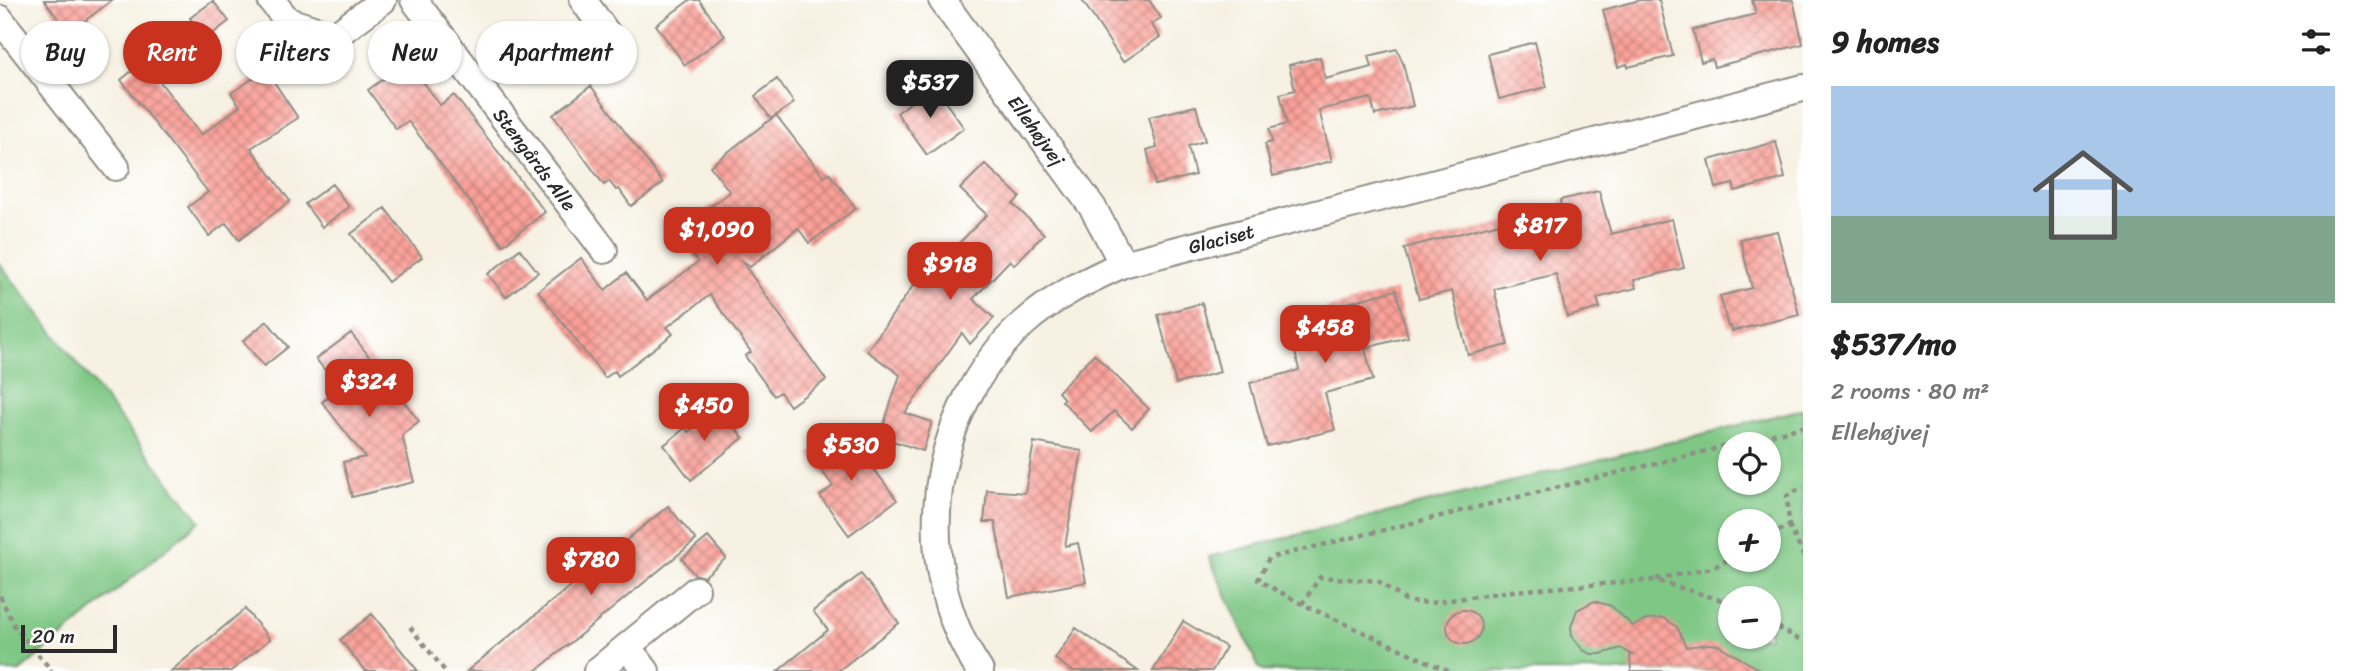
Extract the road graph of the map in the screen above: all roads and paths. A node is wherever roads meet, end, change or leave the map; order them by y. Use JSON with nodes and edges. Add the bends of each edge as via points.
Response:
{"nodes":[{"id":1,"x":271,"y":0,"type":"edge"},
{"id":2,"x":383,"y":0,"type":"edge"},
{"id":3,"x":414,"y":0,"type":"edge"},
{"id":4,"x":583,"y":0,"type":"edge"},
{"id":5,"x":942,"y":0,"type":"edge"},
{"id":6,"x":0,"y":19,"type":"edge"},
{"id":7,"x":598,"y":21,"type":"edge"},
{"id":8,"x":1803,"y":88,"type":"edge"},
{"id":9,"x":116,"y":167,"type":"dead end"},
{"id":10,"x":604,"y":250,"type":"dead end"},
{"id":11,"x":1123,"y":264,"type":"junction"},
{"id":12,"x":1803,"y":427,"type":"edge"},
{"id":13,"x":1781,"y":432,"type":"edge"},
{"id":14,"x":1718,"y":448,"type":"edge"},
{"id":15,"x":1803,"y":487,"type":"edge"},
{"id":16,"x":1789,"y":525,"type":"junction"},
{"id":17,"x":1781,"y":529,"type":"edge"},
{"id":18,"x":1803,"y":555,"type":"edge"},
{"id":19,"x":1718,"y":565,"type":"edge"},
{"id":20,"x":1655,"y":580,"type":"junction"},
{"id":21,"x":696,"y":590,"type":"dead end"},
{"id":22,"x":0,"y":596,"type":"edge"},
{"id":23,"x":1718,"y":599,"type":"edge"},
{"id":24,"x":1302,"y":604,"type":"junction"},
{"id":25,"x":410,"y":627,"type":"dead end"},
{"id":26,"x":1781,"y":629,"type":"edge"},
{"id":27,"x":1803,"y":642,"type":"edge"},
{"id":28,"x":626,"y":647,"type":"junction"},
{"id":29,"x":52,"y":671,"type":"edge"},
{"id":30,"x":445,"y":671,"type":"edge"},
{"id":31,"x":597,"y":671,"type":"edge"},
{"id":32,"x":646,"y":671,"type":"edge"},
{"id":33,"x":980,"y":671,"type":"edge"},
{"id":34,"x":1448,"y":671,"type":"edge"}],
"edges":[{"from":1,"to":2,"type":"street","via":[[288,21],[335,36]]},
{"from":3,"to":10,"type":"street","name":"Stengårds Alle"},
{"from":4,"to":7,"type":"street"},
{"from":5,"to":11,"type":"street","name":"Ellehøjvej","via":[[1093,208]]},
{"from":6,"to":9,"type":"street"},
{"from":8,"to":11,"type":"street","name":"Glaciset"},
{"from":11,"to":33,"type":"street","name":"Glaciset","via":[[1069,289],[1022,325],[984,369],[956,421],[940,478],[936,537],[945,595],[966,650]]},
{"from":12,"to":13,"type":"path"},
{"from":14,"to":24,"type":"path","via":[[1269,558],[1258,580]]},
{"from":15,"to":16,"type":"path","via":[[1787,496]]},
{"from":16,"to":17,"type":"path"},
{"from":16,"to":18,"type":"path"},
{"from":19,"to":20,"type":"path"},
{"from":20,"to":23,"type":"path"},
{"from":20,"to":24,"type":"path","via":[[1512,591],[1430,603],[1408,602],[1378,581],[1320,577]]},
{"from":21,"to":28,"type":"street"},
{"from":22,"to":29,"type":"path","via":[[15,627]]},
{"from":24,"to":34,"type":"path"},
{"from":25,"to":30,"type":"path"},
{"from":26,"to":27,"type":"path"},
{"from":28,"to":31,"type":"street"},
{"from":28,"to":32,"type":"street"}]}
